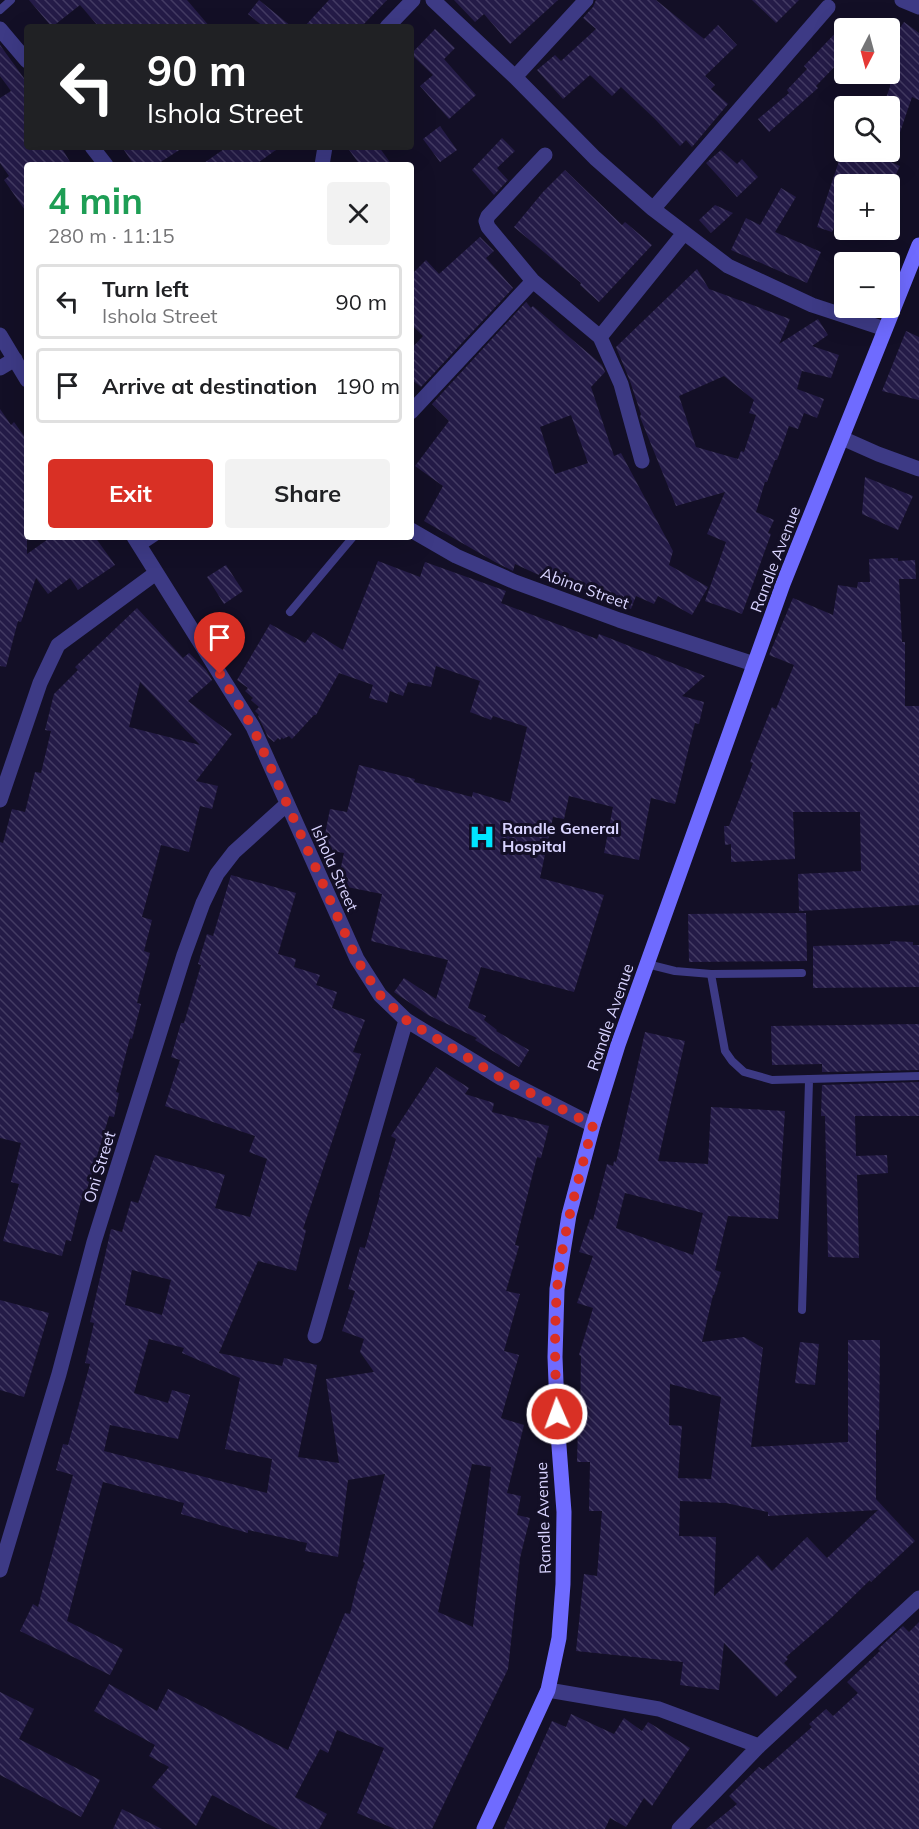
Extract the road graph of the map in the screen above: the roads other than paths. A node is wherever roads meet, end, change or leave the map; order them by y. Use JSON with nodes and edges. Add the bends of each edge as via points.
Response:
{"nodes":[{"id":1,"x":11,"y":0,"type":"edge"},
{"id":2,"x":413,"y":0,"type":"edge"},
{"id":3,"x":434,"y":0,"type":"edge"},
{"id":4,"x":586,"y":0,"type":"edge"},
{"id":5,"x":902,"y":0,"type":"edge"},
{"id":6,"x":828,"y":7,"type":"dead end"},
{"id":7,"x":919,"y":7,"type":"edge"},
{"id":8,"x":0,"y":10,"type":"edge"},
{"id":9,"x":390,"y":24,"type":"edge"},
{"id":10,"x":0,"y":29,"type":"edge"},
{"id":11,"x":24,"y":57,"type":"edge"},
{"id":12,"x":515,"y":77,"type":"junction"},
{"id":13,"x":94,"y":150,"type":"edge"},
{"id":14,"x":545,"y":155,"type":"dead end"},
{"id":15,"x":104,"y":162,"type":"edge"},
{"id":16,"x":653,"y":209,"type":"junction"},
{"id":17,"x":684,"y":233,"type":"junction"},
{"id":18,"x":919,"y":245,"type":"edge"},
{"id":19,"x":533,"y":281,"type":"junction"},
{"id":20,"x":885,"y":329,"type":"junction"},
{"id":21,"x":0,"y":335,"type":"edge"},
{"id":22,"x":600,"y":337,"type":"junction"},
{"id":23,"x":15,"y":359,"type":"junction"},
{"id":24,"x":0,"y":368,"type":"edge"},
{"id":25,"x":24,"y":375,"type":"edge"},
{"id":26,"x":414,"y":409,"type":"edge"},
{"id":27,"x":842,"y":438,"type":"junction"},
{"id":28,"x":642,"y":461,"type":"dead end"},
{"id":29,"x":919,"y":469,"type":"edge"},
{"id":30,"x":414,"y":532,"type":"edge"},
{"id":31,"x":350,"y":540,"type":"edge"},
{"id":32,"x":138,"y":542,"type":"edge"},
{"id":33,"x":156,"y":573,"type":"junction"},
{"id":34,"x":290,"y":612,"type":"dead end"},
{"id":35,"x":754,"y":664,"type":"junction"},
{"id":36,"x":0,"y":800,"type":"edge"},
{"id":37,"x":287,"y":804,"type":"junction"},
{"id":38,"x":647,"y":964,"type":"junction"},
{"id":39,"x":802,"y":973,"type":"dead end"},
{"id":40,"x":711,"y":974,"type":"junction"},
{"id":41,"x":406,"y":1020,"type":"junction"},
{"id":42,"x":919,"y":1076,"type":"edge"},
{"id":43,"x":808,"y":1081,"type":"junction"},
{"id":44,"x":593,"y":1125,"type":"junction"},
{"id":45,"x":802,"y":1310,"type":"dead end"},
{"id":46,"x":315,"y":1336,"type":"dead end"},
{"id":47,"x":0,"y":1570,"type":"edge"},
{"id":48,"x":919,"y":1598,"type":"edge"},
{"id":49,"x":548,"y":1690,"type":"junction"},
{"id":50,"x":759,"y":1746,"type":"junction"},
{"id":51,"x":484,"y":1829,"type":"edge"},
{"id":52,"x":679,"y":1829,"type":"edge"}],
"edges":[{"from":1,"to":8,"type":"lane"},
{"from":2,"to":9,"type":"street"},
{"from":3,"to":12,"type":"street"},
{"from":4,"to":12,"type":"street"},
{"from":5,"to":7,"type":"street"},
{"from":6,"to":16,"type":"street"},
{"from":10,"to":11,"type":"street"},
{"from":12,"to":16,"type":"street","via":[[595,158]]},
{"from":13,"to":15,"type":"street"},
{"from":14,"to":19,"type":"street","via":[[486,221],[493,235]]},
{"from":16,"to":17,"type":"street"},
{"from":17,"to":20,"type":"street","via":[[728,266],[813,305]]},
{"from":17,"to":22,"type":"street"},
{"from":18,"to":20,"type":"street","name":"Randle Avenue"},
{"from":19,"to":22,"type":"street"},
{"from":19,"to":26,"type":"street"},
{"from":20,"to":27,"type":"street","name":"Randle Avenue"},
{"from":21,"to":23,"type":"street"},
{"from":22,"to":28,"type":"street","via":[[621,384]]},
{"from":23,"to":24,"type":"street"},
{"from":23,"to":25,"type":"street"},
{"from":27,"to":29,"type":"street"},
{"from":27,"to":35,"type":"street","name":"Randle Avenue"},
{"from":30,"to":35,"type":"street","name":"Abina Street","via":[[456,556],[515,582]]},
{"from":31,"to":34,"type":"lane"},
{"from":32,"to":33,"type":"street","name":"Ishola Street"},
{"from":33,"to":36,"type":"street","via":[[58,645],[40,683]]},
{"from":33,"to":37,"type":"street","name":"Ishola Street","via":[[253,728]]},
{"from":35,"to":38,"type":"street","name":"Randle Avenue"},
{"from":37,"to":41,"type":"street","name":"Ishola Street","via":[[357,960],[380,995]]},
{"from":37,"to":47,"type":"street","name":"Oni Street","via":[[234,852],[217,874],[203,903],[94,1242]]},
{"from":38,"to":40,"type":"lane"},
{"from":38,"to":44,"type":"street","name":"Randle Avenue"},
{"from":39,"to":40,"type":"lane"},
{"from":40,"to":43,"type":"lane","via":[[722,1040],[732,1061],[744,1072],[772,1080]]},
{"from":41,"to":44,"type":"street","name":"Ishola Street","via":[[501,1078]]},
{"from":41,"to":46,"type":"street"},
{"from":42,"to":43,"type":"lane"},
{"from":43,"to":45,"type":"lane"},
{"from":44,"to":49,"type":"street","name":"Randle Avenue","via":[[569,1215],[557,1289],[555,1358],[564,1512],[563,1584],[559,1638]]},
{"from":48,"to":50,"type":"street"},
{"from":49,"to":50,"type":"street","via":[[659,1709]]},
{"from":49,"to":51,"type":"street","name":"Randle Avenue"},
{"from":50,"to":52,"type":"street"}]}
